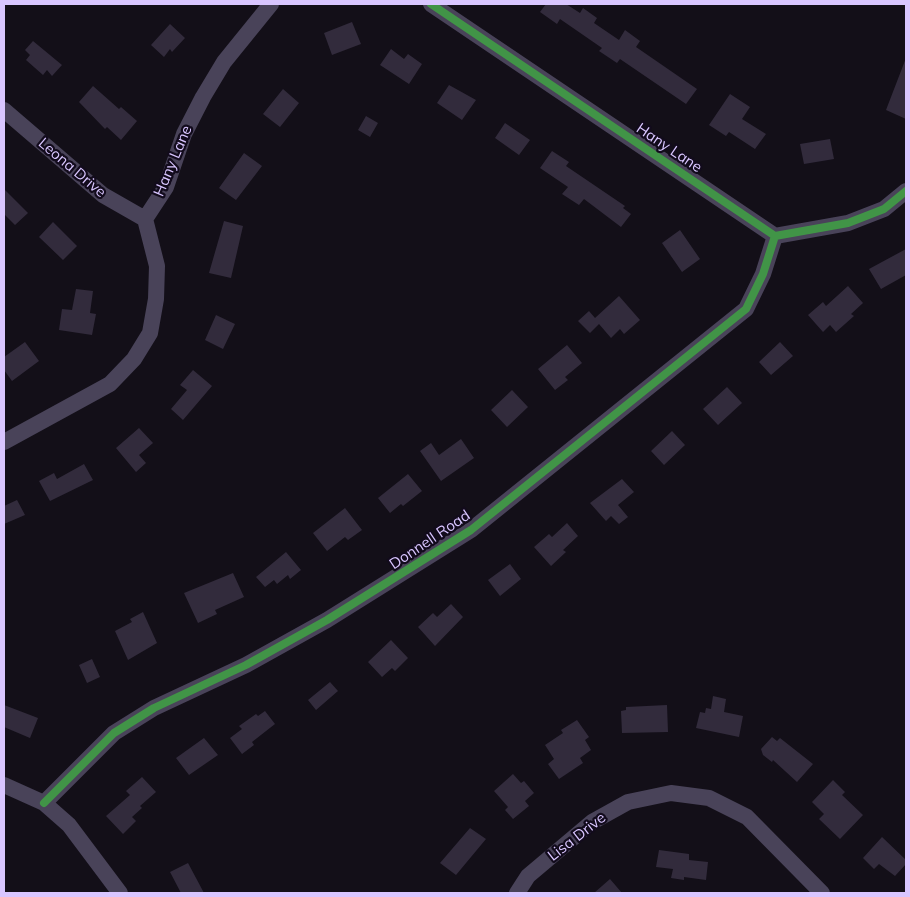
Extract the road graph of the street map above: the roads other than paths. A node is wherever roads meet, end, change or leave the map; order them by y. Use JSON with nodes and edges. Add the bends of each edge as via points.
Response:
{"nodes":[{"id":1,"x":271,"y":4,"type":"edge"},
{"id":2,"x":431,"y":4,"type":"edge"},
{"id":3,"x":4,"y":110,"type":"edge"},
{"id":4,"x":906,"y":191,"type":"edge"},
{"id":5,"x":145,"y":218,"type":"junction"},
{"id":6,"x":775,"y":236,"type":"junction"},
{"id":7,"x":4,"y":442,"type":"edge"},
{"id":8,"x":4,"y":784,"type":"edge"},
{"id":9,"x":44,"y":803,"type":"junction"},
{"id":10,"x":120,"y":893,"type":"edge"},
{"id":11,"x":517,"y":893,"type":"edge"},
{"id":12,"x":822,"y":893,"type":"edge"}],
"edges":[{"from":1,"to":5,"type":"street","name":"Hany Lane","via":[[224,62],[203,97],[184,134],[166,187]]},
{"from":2,"to":6,"type":"street","name":"Hany Lane"},
{"from":3,"to":5,"type":"street","name":"Leona Drive","via":[[103,195]]},
{"from":4,"to":6,"type":"street","via":[[884,209],[848,223]]},
{"from":5,"to":7,"type":"street","via":[[157,266],[156,298],[150,333],[134,359],[110,384]]},
{"from":6,"to":9,"type":"street","name":"Donnell Road","via":[[763,274],[746,309],[471,530],[327,620],[246,665],[154,708],[114,732]]},
{"from":8,"to":9,"type":"street"},
{"from":9,"to":10,"type":"street","via":[[69,825]]},
{"from":11,"to":12,"type":"street","name":"Lisa Drive","via":[[528,876],[592,822],[628,802],[671,793],[709,798],[747,817]]}]}
